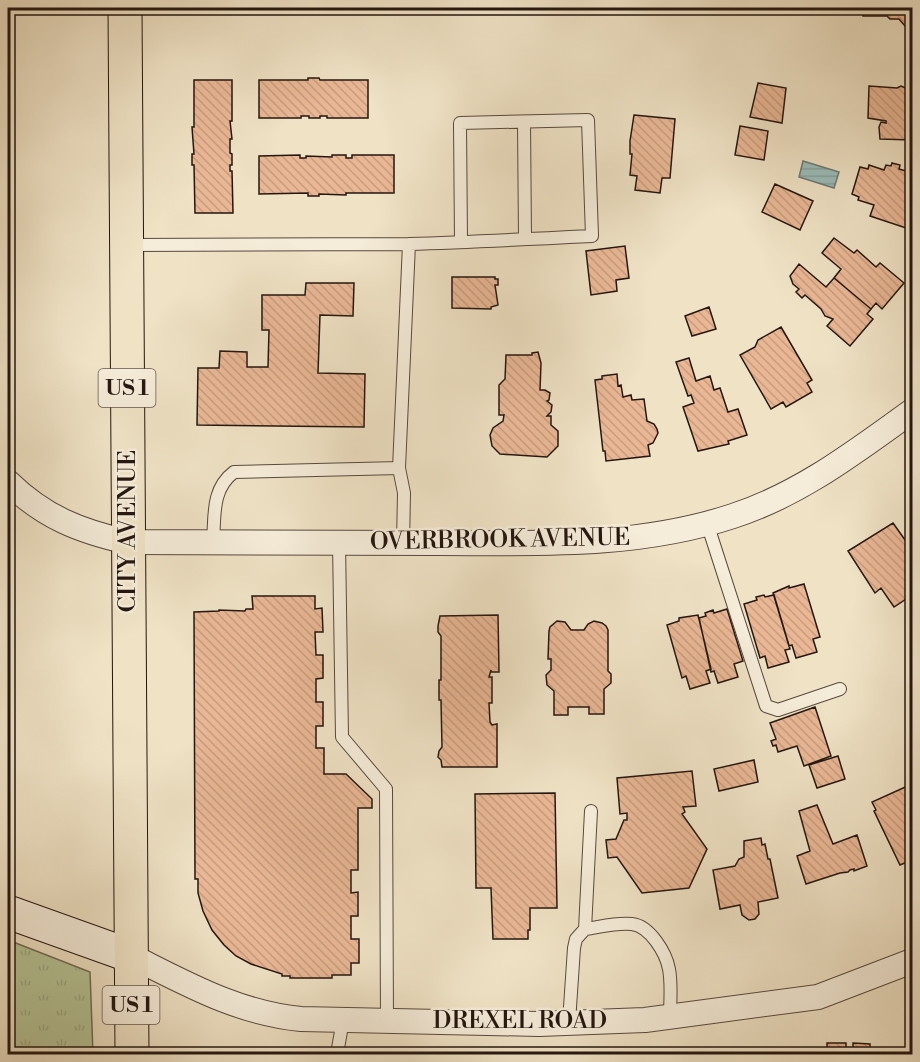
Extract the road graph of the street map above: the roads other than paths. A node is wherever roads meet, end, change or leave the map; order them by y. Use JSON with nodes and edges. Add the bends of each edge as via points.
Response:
{"nodes":[{"id":1,"x":124,"y":8,"type":"edge"},
{"id":2,"x":524,"y":122,"type":"junction"},
{"id":3,"x":525,"y":239,"type":"junction"},
{"id":4,"x":461,"y":242,"type":"junction"},
{"id":5,"x":409,"y":244,"type":"junction"},
{"id":6,"x":126,"y":245,"type":"junction"},
{"id":7,"x":912,"y":411,"type":"edge"},
{"id":8,"x":399,"y":468,"type":"junction"},
{"id":9,"x":8,"y":482,"type":"edge"},
{"id":10,"x":707,"y":524,"type":"junction"},
{"id":11,"x":128,"y":542,"type":"junction"},
{"id":12,"x":213,"y":542,"type":"junction"},
{"id":13,"x":339,"y":543,"type":"junction"},
{"id":14,"x":403,"y":543,"type":"junction"},
{"id":15,"x":840,"y":689,"type":"dead end"},
{"id":16,"x":591,"y":811,"type":"dead end"},
{"id":17,"x":8,"y":912,"type":"edge"},
{"id":18,"x":585,"y":929,"type":"junction"},
{"id":19,"x":131,"y":957,"type":"junction"},
{"id":20,"x":912,"y":961,"type":"edge"},
{"id":21,"x":670,"y":1017,"type":"junction"},
{"id":22,"x":343,"y":1020,"type":"junction"},
{"id":23,"x":387,"y":1021,"type":"junction"},
{"id":24,"x":569,"y":1022,"type":"junction"},
{"id":25,"x":132,"y":1054,"type":"edge"},
{"id":26,"x":337,"y":1054,"type":"edge"}],
"edges":[{"from":1,"to":6,"type":"highway","name":"CITY AVENUE","number":"US 1"},
{"from":2,"to":3,"type":"lane"},
{"from":2,"to":3,"type":"lane","via":[[588,120],[592,236]]},
{"from":2,"to":4,"type":"lane","via":[[460,123]]},
{"from":3,"to":4,"type":"lane"},
{"from":4,"to":5,"type":"lane"},
{"from":5,"to":6,"type":"lane"},
{"from":5,"to":8,"type":"lane"},
{"from":6,"to":11,"type":"highway","name":"CITY AVENUE","number":"US 1"},
{"from":7,"to":10,"type":"street","name":"OVERBROOK AVENUE","via":[[788,494]]},
{"from":8,"to":12,"type":"lane","via":[[234,472],[217,494]]},
{"from":8,"to":14,"type":"lane","via":[[404,493]]},
{"from":9,"to":11,"type":"street","name":"OVERBROOK AVENUE","via":[[48,513],[81,530]]},
{"from":10,"to":14,"type":"street","name":"OVERBROOK AVENUE","via":[[636,539]]},
{"from":10,"to":15,"type":"lane","via":[[766,706],[778,710]]},
{"from":11,"to":12,"type":"street","name":"OVERBROOK AVENUE"},
{"from":11,"to":19,"type":"highway","name":"CITY AVENUE","number":"US 1"},
{"from":12,"to":13,"type":"street","name":"OVERBROOK AVENUE"},
{"from":13,"to":14,"type":"street","name":"OVERBROOK AVENUE"},
{"from":13,"to":23,"type":"lane","via":[[342,737],[386,789]]},
{"from":16,"to":18,"type":"lane"},
{"from":17,"to":19,"type":"street"},
{"from":18,"to":21,"type":"lane","via":[[635,924],[654,938],[669,970]]},
{"from":18,"to":24,"type":"lane","via":[[574,948]]},
{"from":19,"to":22,"type":"street","name":"DREXEL ROAD","via":[[248,1010],[274,1017]]},
{"from":19,"to":25,"type":"highway","name":"CITY AVENUE","number":"US 1"},
{"from":20,"to":21,"type":"street","name":"DREXEL ROAD","via":[[818,997]]},
{"from":21,"to":24,"type":"street","name":"DREXEL ROAD"},
{"from":22,"to":23,"type":"street","name":"DREXEL ROAD"},
{"from":22,"to":26,"type":"lane"},
{"from":23,"to":24,"type":"street","name":"DREXEL ROAD"}]}
